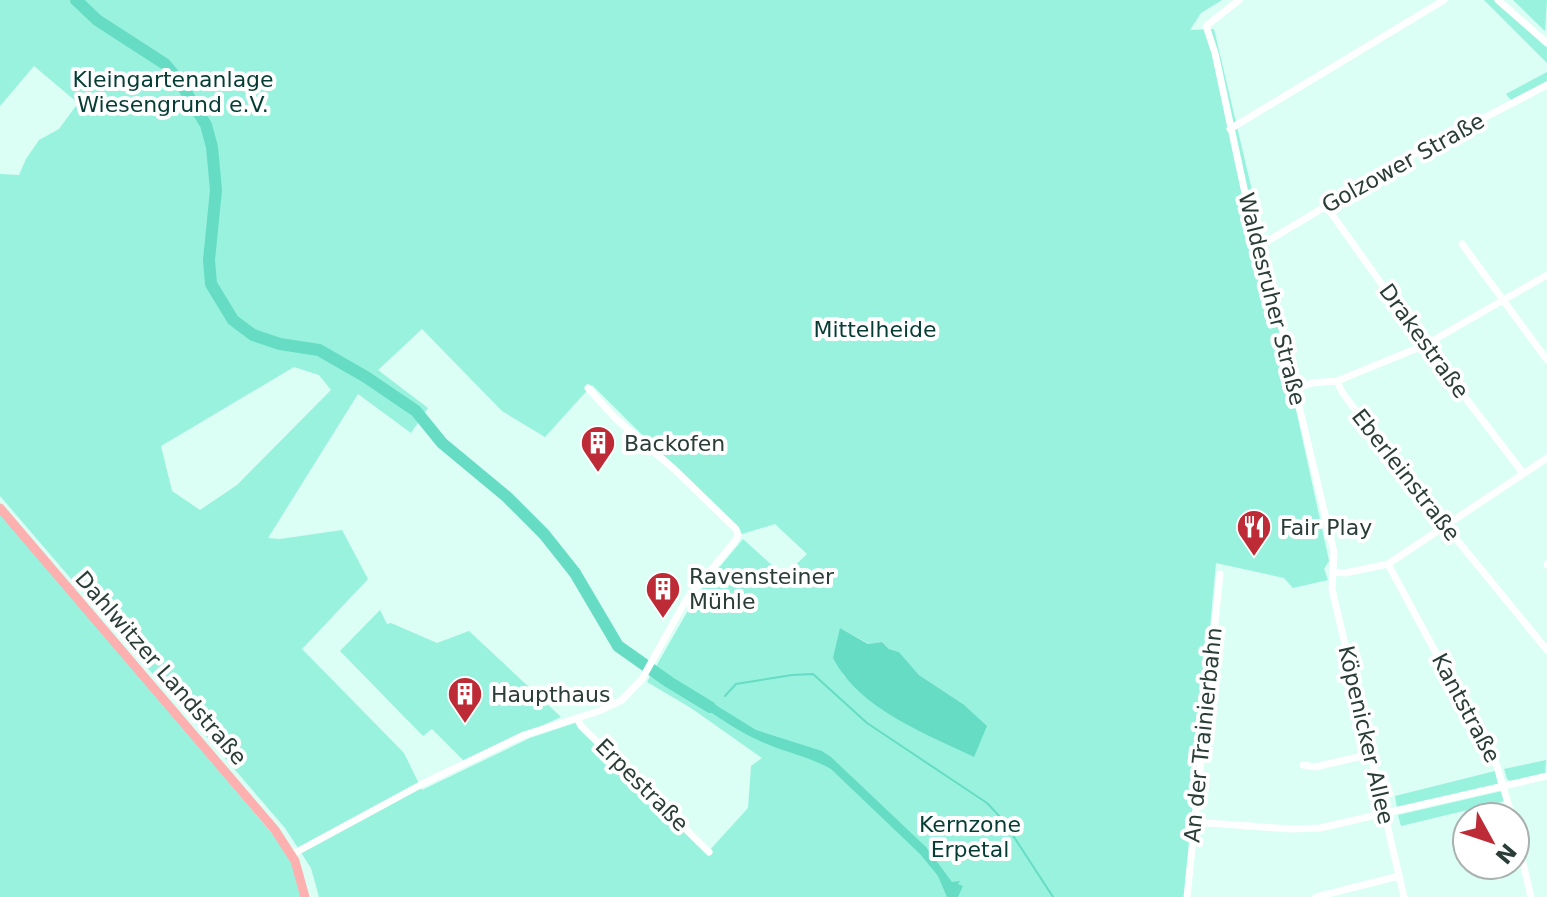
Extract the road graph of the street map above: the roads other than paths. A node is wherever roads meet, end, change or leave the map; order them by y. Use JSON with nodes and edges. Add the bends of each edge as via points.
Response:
{"nodes":[{"id":1,"x":1239,"y":0,"type":"edge"},
{"id":2,"x":1444,"y":0,"type":"edge"},
{"id":3,"x":1498,"y":0,"type":"edge"},
{"id":4,"x":1547,"y":43,"type":"edge"},
{"id":5,"x":1547,"y":85,"type":"edge"},
{"id":6,"x":1230,"y":129,"type":"junction"},
{"id":7,"x":1326,"y":206,"type":"junction"},
{"id":8,"x":1462,"y":244,"type":"dead end"},
{"id":9,"x":1261,"y":245,"type":"junction"},
{"id":10,"x":1547,"y":275,"type":"edge"},
{"id":11,"x":1501,"y":300,"type":"junction"},
{"id":12,"x":1425,"y":345,"type":"junction"},
{"id":13,"x":1547,"y":360,"type":"edge"},
{"id":14,"x":1337,"y":381,"type":"junction"},
{"id":15,"x":588,"y":388,"type":"dead end"},
{"id":16,"x":1295,"y":388,"type":"junction"},
{"id":17,"x":1547,"y":458,"type":"edge"},
{"id":18,"x":1523,"y":473,"type":"junction"},
{"id":19,"x":0,"y":508,"type":"edge"},
{"id":20,"x":1443,"y":527,"type":"junction"},
{"id":21,"x":1388,"y":564,"type":"junction"},
{"id":22,"x":1334,"y":572,"type":"junction"},
{"id":23,"x":1220,"y":574,"type":"dead end"},
{"id":24,"x":1547,"y":650,"type":"edge"},
{"id":25,"x":577,"y":718,"type":"junction"},
{"id":26,"x":1371,"y":754,"type":"junction"},
{"id":27,"x":1303,"y":765,"type":"dead end"},
{"id":28,"x":1547,"y":776,"type":"edge"},
{"id":29,"x":1505,"y":785,"type":"junction"},
{"id":30,"x":1508,"y":801,"type":"edge"},
{"id":31,"x":1386,"y":815,"type":"junction"},
{"id":32,"x":1194,"y":822,"type":"junction"},
{"id":33,"x":709,"y":852,"type":"dead end"},
{"id":34,"x":291,"y":855,"type":"junction"},
{"id":35,"x":1399,"y":876,"type":"junction"},
{"id":36,"x":305,"y":897,"type":"edge"},
{"id":37,"x":1187,"y":897,"type":"edge"},
{"id":38,"x":1316,"y":897,"type":"edge"},
{"id":39,"x":1404,"y":897,"type":"edge"}],
"edges":[{"from":1,"to":6,"type":"street","name":"Waldesruher Straße","via":[[1206,26]]},
{"from":2,"to":6,"type":"street"},
{"from":3,"to":4,"type":"street"},
{"from":5,"to":7,"type":"street","name":"Golzower Straße"},
{"from":6,"to":9,"type":"street","name":"Waldesruher Straße","via":[[1255,240]]},
{"from":7,"to":9,"type":"street","name":"Golzower Straße"},
{"from":7,"to":12,"type":"street","name":"Drakestraße"},
{"from":8,"to":11,"type":"street"},
{"from":9,"to":16,"type":"street","name":"Waldesruher Straße"},
{"from":10,"to":11,"type":"street"},
{"from":11,"to":12,"type":"street"},
{"from":11,"to":13,"type":"street"},
{"from":12,"to":14,"type":"street"},
{"from":12,"to":18,"type":"street","name":"Drakestraße"},
{"from":14,"to":16,"type":"street"},
{"from":14,"to":20,"type":"street","name":"Eberleinstraße"},
{"from":15,"to":25,"type":"street","via":[[738,535],[686,600],[631,691],[614,704]]},
{"from":16,"to":22,"type":"street","name":"Waldesruher Straße","via":[[1334,552]]},
{"from":17,"to":18,"type":"street"},
{"from":18,"to":20,"type":"street"},
{"from":19,"to":34,"type":"main road","name":"Dahlwitzer Landstraße"},
{"from":20,"to":21,"type":"street"},
{"from":20,"to":24,"type":"street","name":"Eberleinstraße"},
{"from":21,"to":22,"type":"street"},
{"from":21,"to":29,"type":"street","name":"Kantstraße"},
{"from":22,"to":26,"type":"street","name":"Köpenicker Allee","via":[[1332,589]]},
{"from":23,"to":32,"type":"street","name":"An der Trainierbahn"},
{"from":25,"to":33,"type":"street","name":"Erpestraße"},
{"from":25,"to":34,"type":"street","via":[[524,735]]},
{"from":26,"to":27,"type":"street"},
{"from":26,"to":31,"type":"street","name":"Köpenicker Allee"},
{"from":28,"to":29,"type":"street"},
{"from":29,"to":30,"type":"street","name":"Kantstraße"},
{"from":29,"to":31,"type":"street"},
{"from":31,"to":32,"type":"street","via":[[1306,830]]},
{"from":31,"to":35,"type":"street","name":"Köpenicker Allee"},
{"from":32,"to":37,"type":"street","name":"An der Trainierbahn"},
{"from":34,"to":36,"type":"main road","name":"Dahlwitzer Landstraße"},
{"from":35,"to":38,"type":"street"},
{"from":35,"to":39,"type":"street","name":"Köpenicker Allee"}]}
